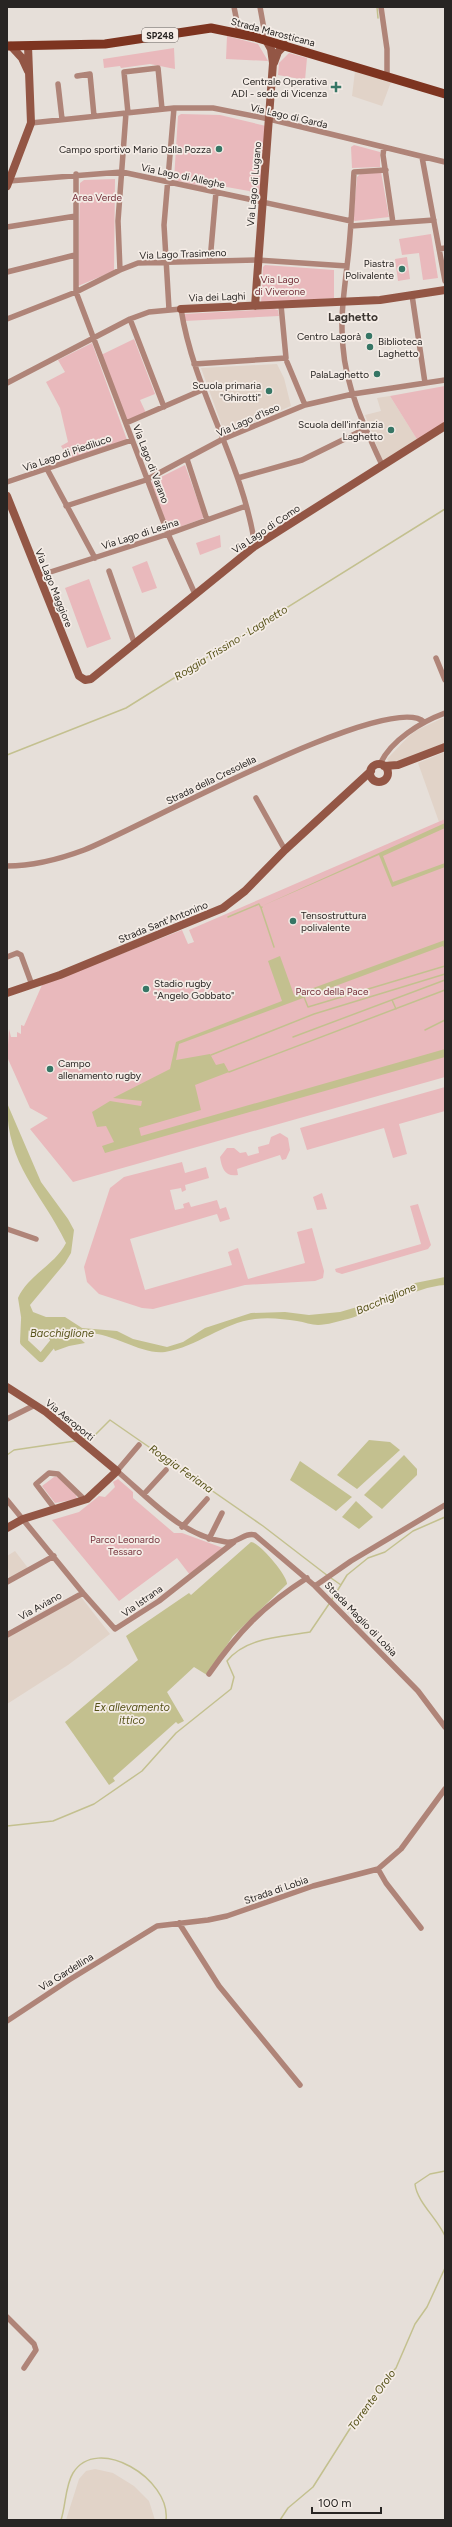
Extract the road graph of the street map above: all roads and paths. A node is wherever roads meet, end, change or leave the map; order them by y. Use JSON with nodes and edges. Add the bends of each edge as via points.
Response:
{"nodes":[{"id":1,"x":234,"y":7,"type":"edge"},
{"id":2,"x":260,"y":7,"type":"edge"},
{"id":3,"x":381,"y":7,"type":"edge"},
{"id":4,"x":239,"y":32,"type":"junction"},
{"id":5,"x":266,"y":40,"type":"junction"},
{"id":6,"x":285,"y":45,"type":"junction"},
{"id":7,"x":9,"y":46,"type":"edge"},
{"id":8,"x":28,"y":46,"type":"junction"},
{"id":9,"x":273,"y":63,"type":"junction"},
{"id":10,"x":29,"y":73,"type":"junction"},
{"id":11,"x":77,"y":76,"type":"dead end"},
{"id":12,"x":387,"y":76,"type":"junction"},
{"id":13,"x":58,"y":84,"type":"dead end"},
{"id":14,"x":445,"y":94,"type":"edge"},
{"id":15,"x":174,"y":108,"type":"junction"},
{"id":16,"x":162,"y":109,"type":"junction"},
{"id":17,"x":127,"y":113,"type":"junction"},
{"id":18,"x":94,"y":116,"type":"junction"},
{"id":19,"x":269,"y":119,"type":"junction"},
{"id":20,"x":62,"y":120,"type":"junction"},
{"id":21,"x":31,"y":123,"type":"junction"},
{"id":22,"x":384,"y":147,"type":"junction"},
{"id":23,"x":422,"y":157,"type":"junction"},
{"id":24,"x":445,"y":162,"type":"edge"},
{"id":25,"x":386,"y":170,"type":"junction"},
{"id":26,"x":122,"y":172,"type":"junction"},
{"id":27,"x":76,"y":174,"type":"junction"},
{"id":28,"x":167,"y":182,"type":"junction"},
{"id":29,"x":8,"y":184,"type":"edge"},
{"id":30,"x":216,"y":192,"type":"junction"},
{"id":31,"x":262,"y":202,"type":"junction"},
{"id":32,"x":76,"y":216,"type":"junction"},
{"id":33,"x":434,"y":220,"type":"junction"},
{"id":34,"x":393,"y":223,"type":"junction"},
{"id":35,"x":351,"y":224,"type":"junction"},
{"id":36,"x":7,"y":227,"type":"edge"},
{"id":37,"x":442,"y":249,"type":"edge"},
{"id":38,"x":75,"y":255,"type":"junction"},
{"id":39,"x":257,"y":260,"type":"junction"},
{"id":40,"x":210,"y":261,"type":"junction"},
{"id":41,"x":165,"y":262,"type":"junction"},
{"id":42,"x":347,"y":266,"type":"junction"},
{"id":43,"x":120,"y":270,"type":"junction"},
{"id":44,"x":7,"y":272,"type":"edge"},
{"id":45,"x":445,"y":281,"type":"edge"},
{"id":46,"x":445,"y":290,"type":"edge"},
{"id":47,"x":76,"y":292,"type":"junction"},
{"id":48,"x":412,"y":295,"type":"junction"},
{"id":49,"x":342,"y":302,"type":"junction"},
{"id":50,"x":281,"y":305,"type":"junction"},
{"id":51,"x":255,"y":306,"type":"junction"},
{"id":52,"x":169,"y":309,"type":"junction"},
{"id":53,"x":181,"y":309,"type":"junction"},
{"id":54,"x":7,"y":319,"type":"edge"},
{"id":55,"x":130,"y":319,"type":"junction"},
{"id":56,"x":92,"y":338,"type":"junction"},
{"id":57,"x":287,"y":360,"type":"junction"},
{"id":58,"x":194,"y":364,"type":"junction"},
{"id":59,"x":445,"y":380,"type":"edge"},
{"id":60,"x":7,"y":383,"type":"edge"},
{"id":61,"x":425,"y":383,"type":"junction"},
{"id":62,"x":202,"y":390,"type":"junction"},
{"id":63,"x":353,"y":394,"type":"junction"},
{"id":64,"x":305,"y":405,"type":"junction"},
{"id":65,"x":164,"y":407,"type":"junction"},
{"id":66,"x":126,"y":423,"type":"junction"},
{"id":67,"x":445,"y":426,"type":"edge"},
{"id":68,"x":365,"y":429,"type":"junction"},
{"id":69,"x":223,"y":439,"type":"junction"},
{"id":70,"x":132,"y":440,"type":"junction"},
{"id":71,"x":187,"y":459,"type":"junction"},
{"id":72,"x":382,"y":465,"type":"junction"},
{"id":73,"x":47,"y":470,"type":"junction"},
{"id":74,"x":238,"y":478,"type":"junction"},
{"id":75,"x":146,"y":480,"type":"junction"},
{"id":76,"x":7,"y":482,"type":"edge"},
{"id":77,"x":7,"y":496,"type":"edge"},
{"id":78,"x":66,"y":506,"type":"junction"},
{"id":79,"x":246,"y":506,"type":"junction"},
{"id":80,"x":207,"y":520,"type":"junction"},
{"id":81,"x":168,"y":534,"type":"junction"},
{"id":82,"x":255,"y":546,"type":"junction"},
{"id":83,"x":95,"y":558,"type":"junction"},
{"id":84,"x":109,"y":571,"type":"dead end"},
{"id":85,"x":38,"y":576,"type":"junction"},
{"id":86,"x":195,"y":594,"type":"junction"},
{"id":87,"x":135,"y":646,"type":"junction"},
{"id":88,"x":436,"y":658,"type":"dead end"},
{"id":89,"x":91,"y":679,"type":"joint"},
{"id":90,"x":445,"y":680,"type":"edge"},
{"id":91,"x":445,"y":713,"type":"edge"},
{"id":92,"x":424,"y":722,"type":"junction"},
{"id":93,"x":445,"y":748,"type":"edge"},
{"id":94,"x":382,"y":765,"type":"junction"},
{"id":95,"x":398,"y":765,"type":"junction"},
{"id":96,"x":371,"y":771,"type":"junction"},
{"id":97,"x":387,"y":776,"type":"junction"},
{"id":98,"x":375,"y":781,"type":"junction"},
{"id":99,"x":357,"y":784,"type":"junction"},
{"id":100,"x":256,"y":798,"type":"dead end"},
{"id":101,"x":285,"y":850,"type":"junction"},
{"id":102,"x":7,"y":866,"type":"edge"},
{"id":103,"x":7,"y":957,"type":"edge"},
{"id":104,"x":30,"y":986,"type":"junction"},
{"id":105,"x":8,"y":993,"type":"edge"},
{"id":106,"x":7,"y":1228,"type":"edge"},
{"id":107,"x":36,"y":1239,"type":"dead end"},
{"id":108,"x":7,"y":1386,"type":"edge"},
{"id":109,"x":35,"y":1405,"type":"junction"},
{"id":110,"x":7,"y":1419,"type":"edge"},
{"id":111,"x":139,"y":1445,"type":"dead end"},
{"id":112,"x":166,"y":1470,"type":"dead end"},
{"id":113,"x":117,"y":1471,"type":"junction"},
{"id":114,"x":144,"y":1494,"type":"junction"},
{"id":115,"x":207,"y":1499,"type":"dead end"},
{"id":116,"x":7,"y":1500,"type":"edge"},
{"id":117,"x":86,"y":1500,"type":"junction"},
{"id":118,"x":445,"y":1505,"type":"edge"},
{"id":119,"x":55,"y":1509,"type":"junction"},
{"id":120,"x":222,"y":1513,"type":"dead end"},
{"id":121,"x":23,"y":1519,"type":"junction"},
{"id":122,"x":182,"y":1526,"type":"junction"},
{"id":123,"x":7,"y":1528,"type":"edge"},
{"id":124,"x":209,"y":1539,"type":"junction"},
{"id":125,"x":234,"y":1542,"type":"junction"},
{"id":126,"x":54,"y":1556,"type":"junction"},
{"id":127,"x":307,"y":1578,"type":"junction"},
{"id":128,"x":7,"y":1582,"type":"edge"},
{"id":129,"x":315,"y":1586,"type":"junction"},
{"id":130,"x":83,"y":1593,"type":"junction"},
{"id":131,"x":7,"y":1635,"type":"edge"},
{"id":132,"x":209,"y":1674,"type":"dead end"},
{"id":133,"x":445,"y":1727,"type":"edge"},
{"id":134,"x":445,"y":1788,"type":"edge"},
{"id":135,"x":378,"y":1869,"type":"junction"},
{"id":136,"x":179,"y":1923,"type":"junction"},
{"id":137,"x":421,"y":1928,"type":"dead end"},
{"id":138,"x":136,"y":1939,"type":"joint"},
{"id":139,"x":7,"y":2021,"type":"edge"},
{"id":140,"x":300,"y":2086,"type":"dead end"},
{"id":141,"x":7,"y":2317,"type":"edge"},
{"id":142,"x":24,"y":2368,"type":"dead end"}],
"edges":[{"from":1,"to":4,"type":"street"},
{"from":2,"to":5,"type":"street"},
{"from":3,"to":12,"type":"street","via":[[388,56]]},
{"from":4,"to":5,"type":"main road","name":"Strada Marosticana","number":"SP248"},
{"from":4,"to":8,"type":"main road","name":"Strada Marosticana","number":"SP248","via":[[206,28],[105,44]]},
{"from":5,"to":6,"type":"main road","name":"Strada Marosticana","number":"SP248"},
{"from":5,"to":9,"type":"street","name":"Via Lago di Lugano","via":[[271,49]]},
{"from":6,"to":9,"type":"street","name":"Via Lago di Lugano"},
{"from":6,"to":12,"type":"main road","name":"Strada Marosticana","number":"SP248"},
{"from":7,"to":8,"type":"main road","name":"Strada Marosticana","number":"SP248"},
{"from":7,"to":10,"type":"street","via":[[22,58]]},
{"from":8,"to":10,"type":"street"},
{"from":9,"to":19,"type":"street","name":"Via Lago di Lugano"},
{"from":10,"to":21,"type":"street"},
{"from":11,"to":18,"type":"street","via":[[90,74]]},
{"from":12,"to":14,"type":"main road","name":"Strada Marosticana","number":"SP248"},
{"from":13,"to":20,"type":"street"},
{"from":15,"to":16,"type":"street","name":"Via Lago di Garda"},
{"from":15,"to":19,"type":"street","name":"Via Lago di Garda","via":[[213,108]]},
{"from":15,"to":28,"type":"street"},
{"from":16,"to":17,"type":"street","name":"Via Lago di Garda"},
{"from":16,"to":17,"type":"street","via":[[158,68],[124,72]]},
{"from":17,"to":18,"type":"street","name":"Via Lago di Garda"},
{"from":17,"to":26,"type":"street"},
{"from":18,"to":20,"type":"street","name":"Via Lago di Garda"},
{"from":19,"to":22,"type":"street","name":"Via Lago di Garda"},
{"from":19,"to":31,"type":"street","name":"Via Lago di Lugano"},
{"from":20,"to":21,"type":"street","name":"Via Lago di Garda"},
{"from":21,"to":29,"type":"street"},
{"from":22,"to":23,"type":"street","name":"Via Lago di Garda"},
{"from":22,"to":25,"type":"street"},
{"from":23,"to":24,"type":"street","name":"Via Lago di Garda"},
{"from":23,"to":33,"type":"street"},
{"from":25,"to":34,"type":"street"},
{"from":25,"to":35,"type":"street","via":[[354,172]]},
{"from":26,"to":27,"type":"street","name":"Via Lago di Alleghe"},
{"from":26,"to":28,"type":"street","name":"Via Lago di Alleghe"},
{"from":26,"to":43,"type":"street","via":[[118,221]]},
{"from":27,"to":29,"type":"street","name":"Via Lago di Alleghe"},
{"from":27,"to":32,"type":"street","name":"Via Lago di Varano"},
{"from":28,"to":30,"type":"street","name":"Via Lago di Alleghe"},
{"from":28,"to":41,"type":"street"},
{"from":30,"to":31,"type":"street","name":"Via Lago di Alleghe"},
{"from":30,"to":40,"type":"street"},
{"from":31,"to":35,"type":"street","name":"Via Lago di Alleghe"},
{"from":31,"to":39,"type":"street","name":"Via Lago di Lugano"},
{"from":32,"to":36,"type":"street"},
{"from":32,"to":38,"type":"street","name":"Via Lago di Varano"},
{"from":33,"to":34,"type":"street","name":"Via Lago di Alleghe"},
{"from":33,"to":37,"type":"street"},
{"from":34,"to":35,"type":"street","name":"Via Lago di Alleghe"},
{"from":35,"to":42,"type":"street"},
{"from":37,"to":45,"type":"street"},
{"from":38,"to":44,"type":"street"},
{"from":38,"to":47,"type":"street","name":"Via Lago di Varano"},
{"from":39,"to":40,"type":"street","name":"Via Lago Trasimeno"},
{"from":39,"to":42,"type":"street","name":"Via Lago Trasimeno"},
{"from":39,"to":51,"type":"street","name":"Via Lago di Lugano"},
{"from":40,"to":41,"type":"street","name":"Via Lago Trasimeno"},
{"from":41,"to":43,"type":"street","name":"Via Lago Trasimeno","via":[[138,263]]},
{"from":41,"to":52,"type":"street"},
{"from":42,"to":49,"type":"street"},
{"from":43,"to":47,"type":"street","name":"Via Lago Trasimeno"},
{"from":46,"to":48,"type":"street","name":"Via dei Laghi"},
{"from":47,"to":54,"type":"street","name":"Via Lago Trasimeno"},
{"from":47,"to":56,"type":"street","name":"Via Lago di Varano"},
{"from":48,"to":49,"type":"street","name":"Via dei Laghi"},
{"from":48,"to":61,"type":"street"},
{"from":49,"to":50,"type":"street","name":"Via dei Laghi"},
{"from":49,"to":63,"type":"street","via":[[343,348]]},
{"from":50,"to":51,"type":"street","name":"Via dei Laghi"},
{"from":50,"to":57,"type":"street"},
{"from":51,"to":53,"type":"street","name":"Via dei Laghi"},
{"from":52,"to":53,"type":"street","name":"Via dei Laghi"},
{"from":52,"to":55,"type":"street","name":"Via dei Laghi","via":[[149,312]]},
{"from":53,"to":58,"type":"street"},
{"from":55,"to":56,"type":"street","name":"Via dei Laghi"},
{"from":55,"to":65,"type":"street"},
{"from":56,"to":60,"type":"street","name":"Via dei Laghi"},
{"from":56,"to":66,"type":"street","name":"Via Lago di Varano"},
{"from":57,"to":58,"type":"street"},
{"from":57,"to":64,"type":"street"},
{"from":58,"to":62,"type":"street"},
{"from":59,"to":61,"type":"street","name":"Via Lago d'Iseo"},
{"from":61,"to":63,"type":"street","name":"Via Lago d'Iseo"},
{"from":62,"to":65,"type":"street"},
{"from":62,"to":69,"type":"street"},
{"from":63,"to":64,"type":"street","name":"Via Lago d'Iseo"},
{"from":63,"to":68,"type":"street"},
{"from":64,"to":69,"type":"street","name":"Via Lago d'Iseo"},
{"from":65,"to":66,"type":"street"},
{"from":66,"to":70,"type":"street","name":"Via Lago di Varano"},
{"from":67,"to":72,"type":"street","name":"Via Lago di Como"},
{"from":68,"to":72,"type":"street"},
{"from":68,"to":74,"type":"street","via":[[302,460]]},
{"from":69,"to":71,"type":"street","name":"Via Lago d'Iseo"},
{"from":69,"to":74,"type":"street"},
{"from":70,"to":73,"type":"street","name":"Via Lago di Piediluco"},
{"from":70,"to":75,"type":"street","name":"Via Lago di Varano"},
{"from":71,"to":75,"type":"street","name":"Via Lago d'Iseo"},
{"from":71,"to":80,"type":"street"},
{"from":72,"to":82,"type":"street","name":"Via Lago di Como"},
{"from":73,"to":76,"type":"street","name":"Via Lago di Piediluco"},
{"from":73,"to":78,"type":"street"},
{"from":74,"to":79,"type":"street"},
{"from":75,"to":78,"type":"street","name":"Via Lago d'Iseo"},
{"from":75,"to":81,"type":"street","name":"Via Lago di Varano"},
{"from":77,"to":85,"type":"street","name":"Via Lago Maggiore"},
{"from":78,"to":83,"type":"street"},
{"from":79,"to":80,"type":"street","name":"Via Lago di Lesina"},
{"from":79,"to":82,"type":"street"},
{"from":80,"to":81,"type":"street","name":"Via Lago di Lesina"},
{"from":81,"to":83,"type":"street","name":"Via Lago di Lesina"},
{"from":81,"to":86,"type":"street","name":"Via Lago di Varano"},
{"from":82,"to":86,"type":"street","name":"Via Lago di Como"},
{"from":83,"to":85,"type":"street","name":"Via Lago di Lesina"},
{"from":84,"to":87,"type":"street"},
{"from":85,"to":89,"type":"street","name":"Via Lago Maggiore","via":[[80,676],[84,680]]},
{"from":86,"to":87,"type":"street","name":"Via Lago di Como"},
{"from":87,"to":89,"type":"street","name":"Via Lago di Como"},
{"from":88,"to":90,"type":"street"},
{"from":91,"to":92,"type":"street","name":"Strada Sant'Antonino"},
{"from":92,"to":94,"type":"street","name":"Strada Sant'Antonino","via":[[385,755]]},
{"from":92,"to":102,"type":"street","name":"Strada della Cresolella","via":[[414,717],[395,719],[321,740],[282,755],[96,845],[43,862]]},
{"from":93,"to":95,"type":"street"},
{"from":94,"to":95,"type":"street"},
{"from":94,"to":96,"type":"street","name":"Strada Sant'Antonino","via":[[375,765]]},
{"from":94,"to":97,"type":"street"},
{"from":95,"to":97,"type":"street"},
{"from":96,"to":98,"type":"street"},
{"from":96,"to":99,"type":"street","name":"Strada Sant'Antonino"},
{"from":97,"to":98,"type":"street","via":[[384,780]]},
{"from":98,"to":99,"type":"street"},
{"from":99,"to":101,"type":"street","name":"Strada Sant'Antonino"},
{"from":100,"to":101,"type":"street"},
{"from":101,"to":104,"type":"street","name":"Strada Sant'Antonino","via":[[245,891],[224,908]]},
{"from":103,"to":104,"type":"street","via":[[17,952],[21,955]]},
{"from":104,"to":105,"type":"street","name":"Strada Sant'Antonino"},
{"from":106,"to":107,"type":"street"},
{"from":108,"to":109,"type":"street","name":"Via Aeroporti"},
{"from":109,"to":110,"type":"street"},
{"from":109,"to":113,"type":"street","name":"Via Aeroporti"},
{"from":111,"to":113,"type":"street"},
{"from":112,"to":114,"type":"street"},
{"from":113,"to":114,"type":"street","name":"Via Aeroporti"},
{"from":113,"to":117,"type":"street"},
{"from":114,"to":122,"type":"street","name":"Via Aeroporti"},
{"from":115,"to":122,"type":"street"},
{"from":116,"to":121,"type":"street","name":"Via Istrana"},
{"from":117,"to":119,"type":"street"},
{"from":117,"to":119,"type":"street","via":[[58,1474],[49,1472],[36,1484]]},
{"from":118,"to":129,"type":"street","name":"Strada Maglio di Lobia"},
{"from":119,"to":121,"type":"street"},
{"from":120,"to":124,"type":"street"},
{"from":121,"to":123,"type":"street"},
{"from":121,"to":126,"type":"street","name":"Via Istrana"},
{"from":122,"to":124,"type":"street","name":"Via Aeroporti"},
{"from":124,"to":125,"type":"street","name":"Via Aeroporti"},
{"from":125,"to":127,"type":"street","name":"Via Aeroporti","via":[[255,1534]]},
{"from":125,"to":130,"type":"street","name":"Via Istrana","via":[[158,1601],[118,1628],[110,1624]]},
{"from":126,"to":128,"type":"street"},
{"from":126,"to":130,"type":"street","name":"Via Istrana"},
{"from":127,"to":129,"type":"street","name":"Via Aeroporti"},
{"from":127,"to":132,"type":"street","via":[[279,1596],[235,1637]]},
{"from":129,"to":133,"type":"street","name":"Strada Maglio di Lobia","via":[[418,1691]]},
{"from":130,"to":131,"type":"street","name":"Via Aviano"},
{"from":134,"to":135,"type":"street","name":"Strada di Lobia","via":[[401,1849]]},
{"from":135,"to":136,"type":"street","name":"Strada di Lobia","via":[[313,1886],[227,1916]]},
{"from":135,"to":137,"type":"street"},
{"from":136,"to":138,"type":"street","name":"Strada di Lobia","via":[[157,1926]]},
{"from":136,"to":140,"type":"street","via":[[220,1986]]},
{"from":138,"to":139,"type":"street","name":"Via Gardellina"},
{"from":141,"to":142,"type":"street","via":[[34,2344],[36,2350]]}]}
